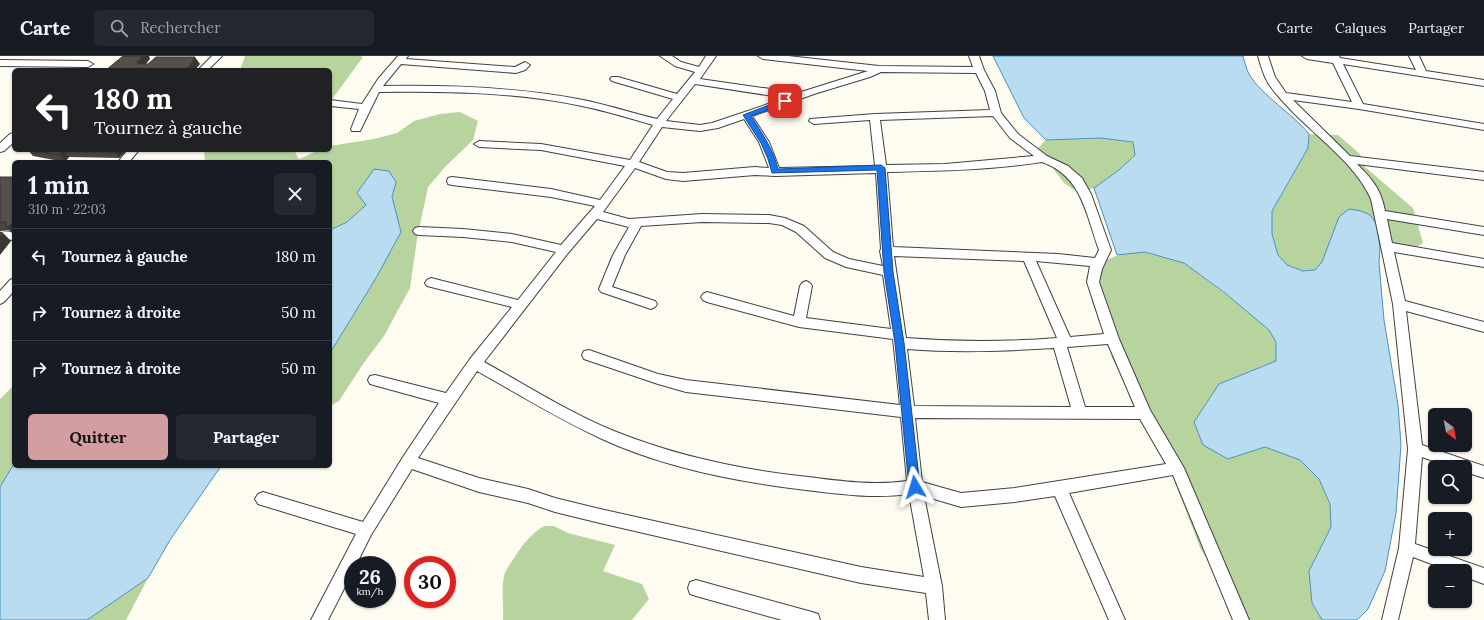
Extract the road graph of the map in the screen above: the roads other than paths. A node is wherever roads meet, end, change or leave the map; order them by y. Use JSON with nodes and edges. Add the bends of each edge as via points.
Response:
{"nodes":[{"id":1,"x":26,"y":56,"type":"edge"},
{"id":2,"x":96,"y":56,"type":"edge"},
{"id":3,"x":217,"y":56,"type":"edge"},
{"id":4,"x":666,"y":56,"type":"edge"},
{"id":5,"x":711,"y":56,"type":"edge"},
{"id":6,"x":763,"y":56,"type":"edge"},
{"id":7,"x":974,"y":56,"type":"edge"},
{"id":8,"x":1263,"y":56,"type":"edge"},
{"id":9,"x":1307,"y":56,"type":"edge"},
{"id":10,"x":1414,"y":56,"type":"edge"},
{"id":11,"x":1335,"y":58,"type":"edge"},
{"id":12,"x":400,"y":59,"type":"edge"},
{"id":13,"x":0,"y":63,"type":"edge"},
{"id":14,"x":18,"y":63,"type":"junction"},
{"id":15,"x":525,"y":65,"type":"dead end"},
{"id":16,"x":886,"y":66,"type":"junction"},
{"id":17,"x":85,"y":67,"type":"edge"},
{"id":18,"x":205,"y":68,"type":"edge"},
{"id":19,"x":979,"y":70,"type":"junction"},
{"id":20,"x":1422,"y":74,"type":"junction"},
{"id":21,"x":697,"y":76,"type":"junction"},
{"id":22,"x":615,"y":79,"type":"dead end"},
{"id":23,"x":1484,"y":83,"type":"edge"},
{"id":24,"x":376,"y":89,"type":"junction"},
{"id":25,"x":798,"y":96,"type":"junction"},
{"id":26,"x":1283,"y":96,"type":"junction"},
{"id":27,"x":679,"y":98,"type":"junction"},
{"id":28,"x":332,"y":103,"type":"edge"},
{"id":29,"x":1359,"y":106,"type":"junction"},
{"id":30,"x":364,"y":107,"type":"junction"},
{"id":31,"x":996,"y":113,"type":"junction"},
{"id":32,"x":746,"y":115,"type":"junction"},
{"id":33,"x":875,"y":116,"type":"junction"},
{"id":34,"x":814,"y":121,"type":"dead end"},
{"id":35,"x":659,"y":123,"type":"junction"},
{"id":36,"x":1484,"y":127,"type":"edge"},
{"id":37,"x":356,"y":129,"type":"dead end"},
{"id":38,"x":12,"y":138,"type":"edge"},
{"id":39,"x":479,"y":144,"type":"dead end"},
{"id":40,"x":0,"y":150,"type":"edge"},
{"id":41,"x":132,"y":152,"type":"edge"},
{"id":42,"x":1043,"y":158,"type":"junction"},
{"id":43,"x":1348,"y":159,"type":"junction"},
{"id":44,"x":125,"y":160,"type":"edge"},
{"id":45,"x":633,"y":164,"type":"junction"},
{"id":46,"x":881,"y":168,"type":"junction"},
{"id":47,"x":774,"y":172,"type":"junction"},
{"id":48,"x":1484,"y":176,"type":"edge"},
{"id":49,"x":452,"y":180,"type":"dead end"},
{"id":50,"x":598,"y":209,"type":"junction"},
{"id":51,"x":1380,"y":214,"type":"junction"},
{"id":52,"x":637,"y":223,"type":"junction"},
{"id":53,"x":419,"y":231,"type":"dead end"},
{"id":54,"x":1484,"y":231,"type":"edge"},
{"id":55,"x":0,"y":235,"type":"edge"},
{"id":56,"x":12,"y":236,"type":"edge"},
{"id":57,"x":1386,"y":246,"type":"junction"},
{"id":58,"x":564,"y":250,"type":"junction"},
{"id":59,"x":886,"y":251,"type":"junction"},
{"id":60,"x":1028,"y":257,"type":"junction"},
{"id":61,"x":1097,"y":263,"type":"junction"},
{"id":62,"x":1484,"y":263,"type":"edge"},
{"id":63,"x":889,"y":272,"type":"junction"},
{"id":64,"x":431,"y":283,"type":"dead end"},
{"id":65,"x":12,"y":285,"type":"edge"},
{"id":66,"x":806,"y":286,"type":"dead end"},
{"id":67,"x":1,"y":296,"type":"edge"},
{"id":68,"x":707,"y":296,"type":"dead end"},
{"id":69,"x":651,"y":304,"type":"dead end"},
{"id":70,"x":1399,"y":304,"type":"junction"},
{"id":71,"x":521,"y":305,"type":"junction"},
{"id":72,"x":799,"y":322,"type":"junction"},
{"id":73,"x":1484,"y":327,"type":"edge"},
{"id":74,"x":899,"y":339,"type":"junction"},
{"id":75,"x":1112,"y":339,"type":"junction"},
{"id":76,"x":1062,"y":342,"type":"junction"},
{"id":77,"x":588,"y":355,"type":"dead end"},
{"id":78,"x":475,"y":363,"type":"junction"},
{"id":79,"x":374,"y":380,"type":"dead end"},
{"id":80,"x":449,"y":400,"type":"junction"},
{"id":81,"x":906,"y":412,"type":"junction"},
{"id":82,"x":1080,"y":413,"type":"junction"},
{"id":83,"x":1144,"y":413,"type":"junction"},
{"id":84,"x":1415,"y":449,"type":"junction"},
{"id":85,"x":408,"y":461,"type":"junction"},
{"id":86,"x":1177,"y":468,"type":"junction"},
{"id":87,"x":1484,"y":472,"type":"edge"},
{"id":88,"x":915,"y":487,"type":"junction"},
{"id":89,"x":1059,"y":487,"type":"junction"},
{"id":90,"x":263,"y":499,"type":"dead end"},
{"id":91,"x":366,"y":530,"type":"junction"},
{"id":92,"x":1407,"y":548,"type":"junction"},
{"id":93,"x":1484,"y":576,"type":"edge"},
{"id":94,"x":934,"y":586,"type":"junction"},
{"id":95,"x":696,"y":588,"type":"dead end"},
{"id":96,"x":318,"y":620,"type":"edge"},
{"id":97,"x":812,"y":620,"type":"edge"},
{"id":98,"x":937,"y":620,"type":"edge"},
{"id":99,"x":1117,"y":620,"type":"edge"},
{"id":100,"x":1241,"y":620,"type":"edge"},
{"id":101,"x":1390,"y":620,"type":"edge"}],
"edges":[{"from":1,"to":14,"type":"street"},
{"from":2,"to":17,"type":"street"},
{"from":3,"to":18,"type":"street"},
{"from":4,"to":21,"type":"street"},
{"from":5,"to":21,"type":"street"},
{"from":6,"to":16,"type":"street"},
{"from":7,"to":19,"type":"street"},
{"from":8,"to":26,"type":"street","via":[[1270,77]]},
{"from":9,"to":11,"type":"street"},
{"from":10,"to":20,"type":"street"},
{"from":11,"to":20,"type":"street"},
{"from":11,"to":29,"type":"street"},
{"from":12,"to":15,"type":"street","via":[[516,70]]},
{"from":12,"to":24,"type":"street"},
{"from":13,"to":14,"type":"street"},
{"from":14,"to":17,"type":"street"},
{"from":16,"to":19,"type":"street"},
{"from":16,"to":25,"type":"street"},
{"from":19,"to":31,"type":"street","via":[[990,91]]},
{"from":20,"to":23,"type":"street"},
{"from":21,"to":25,"type":"street"},
{"from":21,"to":27,"type":"street"},
{"from":22,"to":27,"type":"street"},
{"from":24,"to":30,"type":"street"},
{"from":24,"to":35,"type":"street","via":[[441,88],[531,95],[583,103]]},
{"from":25,"to":32,"type":"street"},
{"from":26,"to":29,"type":"street"},
{"from":26,"to":43,"type":"street"},
{"from":27,"to":35,"type":"street"},
{"from":28,"to":30,"type":"street"},
{"from":29,"to":36,"type":"street"},
{"from":30,"to":37,"type":"street"},
{"from":31,"to":33,"type":"street"},
{"from":31,"to":42,"type":"street","via":[[1014,136]]},
{"from":32,"to":35,"type":"street","via":[[700,128]]},
{"from":32,"to":47,"type":"street","via":[[761,134],[772,159]]},
{"from":33,"to":34,"type":"street"},
{"from":33,"to":46,"type":"street"},
{"from":35,"to":45,"type":"street"},
{"from":38,"to":40,"type":"street"},
{"from":39,"to":45,"type":"street","via":[[541,148]]},
{"from":41,"to":44,"type":"street"},
{"from":42,"to":46,"type":"street"},
{"from":42,"to":61,"type":"street","via":[[1073,175],[1085,194],[1105,250]]},
{"from":43,"to":48,"type":"street"},
{"from":43,"to":51,"type":"street","via":[[1374,192]]},
{"from":45,"to":47,"type":"street","via":[[666,175],[683,177],[755,171]]},
{"from":45,"to":50,"type":"street"},
{"from":46,"to":47,"type":"street"},
{"from":46,"to":59,"type":"street"},
{"from":49,"to":50,"type":"street","via":[[551,194]]},
{"from":50,"to":52,"type":"street","via":[[630,223]]},
{"from":50,"to":58,"type":"street"},
{"from":51,"to":54,"type":"street"},
{"from":51,"to":57,"type":"street"},
{"from":52,"to":63,"type":"street","via":[[702,218],[769,219],[785,222],[800,229],[829,254],[846,263]]},
{"from":52,"to":69,"type":"street","via":[[619,255],[605,289]]},
{"from":53,"to":58,"type":"street","via":[[512,238]]},
{"from":55,"to":56,"type":"street"},
{"from":57,"to":62,"type":"street"},
{"from":57,"to":70,"type":"street"},
{"from":58,"to":71,"type":"street"},
{"from":59,"to":60,"type":"street"},
{"from":59,"to":63,"type":"street"},
{"from":60,"to":61,"type":"street"},
{"from":60,"to":76,"type":"street"},
{"from":61,"to":75,"type":"street","via":[[1093,282]]},
{"from":63,"to":74,"type":"street"},
{"from":64,"to":71,"type":"street"},
{"from":65,"to":67,"type":"street"},
{"from":66,"to":72,"type":"street"},
{"from":68,"to":72,"type":"street"},
{"from":70,"to":73,"type":"street"},
{"from":70,"to":84,"type":"street"},
{"from":71,"to":78,"type":"street"},
{"from":72,"to":74,"type":"street"},
{"from":74,"to":76,"type":"street","via":[[949,347],[993,348]]},
{"from":74,"to":81,"type":"street"},
{"from":75,"to":76,"type":"street"},
{"from":75,"to":83,"type":"street"},
{"from":76,"to":82,"type":"street"},
{"from":77,"to":81,"type":"street","via":[[686,386]]},
{"from":78,"to":80,"type":"street"},
{"from":78,"to":88,"type":"street","via":[[608,435],[656,453],[765,479],[852,488],[900,490]]},
{"from":79,"to":80,"type":"street"},
{"from":80,"to":85,"type":"street"},
{"from":81,"to":82,"type":"street"},
{"from":81,"to":88,"type":"street"},
{"from":82,"to":83,"type":"street"},
{"from":83,"to":86,"type":"street"},
{"from":84,"to":87,"type":"street"},
{"from":84,"to":92,"type":"street"},
{"from":85,"to":91,"type":"street"},
{"from":85,"to":94,"type":"street","via":[[479,485],[593,514],[861,575]]},
{"from":86,"to":89,"type":"street"},
{"from":86,"to":100,"type":"street"},
{"from":88,"to":89,"type":"street","via":[[961,500],[1016,495]]},
{"from":88,"to":94,"type":"street"},
{"from":89,"to":99,"type":"street"},
{"from":90,"to":91,"type":"street"},
{"from":91,"to":96,"type":"street"},
{"from":92,"to":93,"type":"street"},
{"from":92,"to":101,"type":"street"},
{"from":94,"to":98,"type":"street"},
{"from":95,"to":97,"type":"street"}]}
